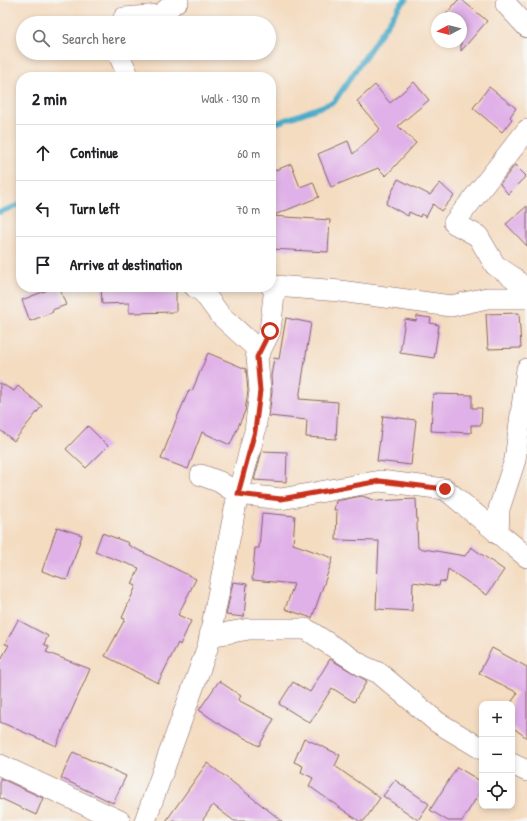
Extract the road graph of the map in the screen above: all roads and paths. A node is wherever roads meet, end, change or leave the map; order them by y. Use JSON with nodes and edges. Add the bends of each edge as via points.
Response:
{"nodes":[{"id":1,"x":178,"y":0,"type":"edge"},
{"id":2,"x":506,"y":4,"type":"dead end"},
{"id":3,"x":148,"y":16,"type":"edge"},
{"id":4,"x":527,"y":27,"type":"edge"},
{"id":5,"x":121,"y":60,"type":"edge"},
{"id":6,"x":127,"y":72,"type":"edge"},
{"id":7,"x":526,"y":132,"type":"edge"},
{"id":8,"x":276,"y":286,"type":"edge"},
{"id":9,"x":527,"y":291,"type":"edge"},
{"id":10,"x":203,"y":292,"type":"edge"},
{"id":11,"x":273,"y":292,"type":"edge"},
{"id":12,"x":527,"y":298,"type":"edge"},
{"id":13,"x":257,"y":357,"type":"junction"},
{"id":14,"x":527,"y":370,"type":"edge"},
{"id":15,"x":201,"y":475,"type":"dead end"},
{"id":16,"x":238,"y":494,"type":"junction"},
{"id":17,"x":498,"y":534,"type":"junction"},
{"id":18,"x":527,"y":557,"type":"edge"},
{"id":19,"x":210,"y":636,"type":"junction"},
{"id":20,"x":479,"y":746,"type":"edge"},
{"id":21,"x":0,"y":765,"type":"edge"},
{"id":22,"x":515,"y":765,"type":"edge"},
{"id":23,"x":527,"y":771,"type":"edge"},
{"id":24,"x":120,"y":821,"type":"edge"},
{"id":25,"x":145,"y":821,"type":"edge"}],
"edges":[{"from":1,"to":3,"type":"street","via":[[160,15]]},
{"from":2,"to":4,"type":"street"},
{"from":5,"to":6,"type":"street"},
{"from":7,"to":9,"type":"street","via":[[454,223],[478,236],[495,265]]},
{"from":8,"to":12,"type":"street","via":[[340,291],[451,306],[486,298]]},
{"from":10,"to":13,"type":"street","via":[[220,315],[255,347]]},
{"from":11,"to":13,"type":"street","via":[[270,331]]},
{"from":13,"to":16,"type":"street","via":[[260,391],[255,431]]},
{"from":14,"to":17,"type":"street","via":[[515,460],[499,508]]},
{"from":15,"to":16,"type":"street","via":[[220,482]]},
{"from":16,"to":17,"type":"street","via":[[281,499],[380,481],[445,489]]},
{"from":16,"to":19,"type":"street"},
{"from":17,"to":18,"type":"street"},
{"from":19,"to":20,"type":"street","via":[[249,630],[306,629],[363,666],[379,673],[437,722]]},
{"from":19,"to":25,"type":"street"},
{"from":21,"to":24,"type":"street"},
{"from":22,"to":23,"type":"street"}]}
